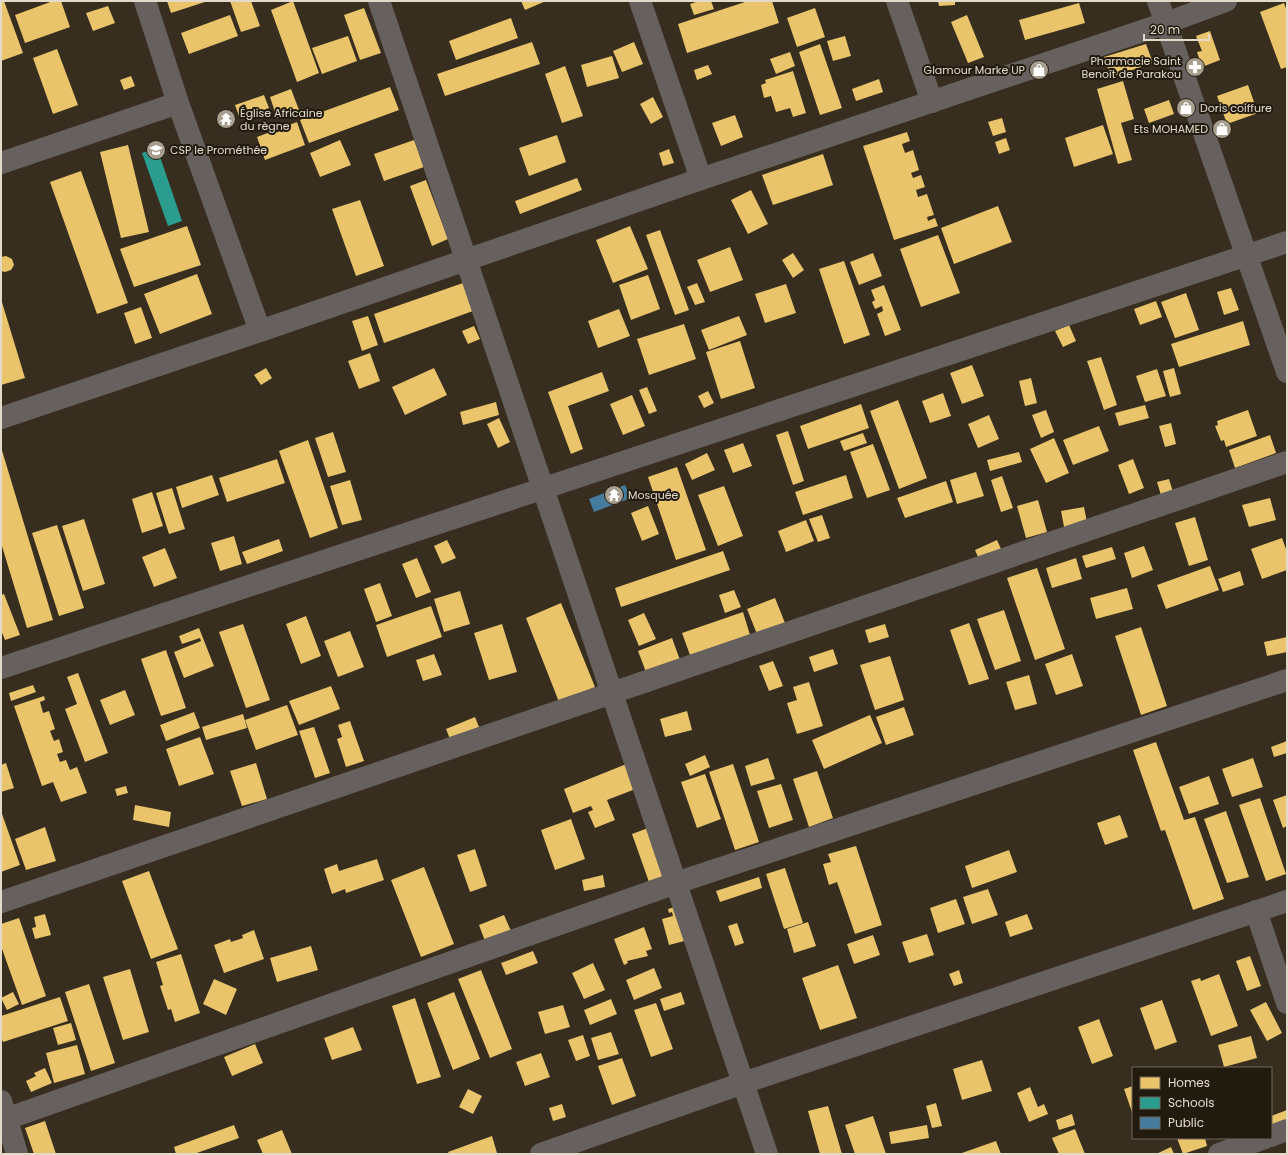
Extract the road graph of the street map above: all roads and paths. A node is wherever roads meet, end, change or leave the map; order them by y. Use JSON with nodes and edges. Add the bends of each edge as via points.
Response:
{"nodes":[{"id":1,"x":146,"y":1,"type":"edge"},
{"id":2,"x":379,"y":1,"type":"edge"},
{"id":3,"x":640,"y":1,"type":"edge"},
{"id":4,"x":897,"y":1,"type":"edge"},
{"id":5,"x":1158,"y":1,"type":"edge"},
{"id":6,"x":1226,"y":1,"type":"edge"},
{"id":7,"x":1166,"y":23,"type":"junction"},
{"id":8,"x":178,"y":102,"type":"junction"},
{"id":9,"x":932,"y":102,"type":"junction"},
{"id":10,"x":1,"y":163,"type":"edge"},
{"id":11,"x":701,"y":179,"type":"junction"},
{"id":12,"x":1287,"y":242,"type":"edge"},
{"id":13,"x":1247,"y":256,"type":"junction"},
{"id":14,"x":466,"y":260,"type":"junction"},
{"id":15,"x":260,"y":331,"type":"junction"},
{"id":16,"x":1287,"y":372,"type":"edge"},
{"id":17,"x":1,"y":418,"type":"edge"},
{"id":18,"x":1287,"y":462,"type":"edge"},
{"id":19,"x":543,"y":488,"type":"junction"},
{"id":20,"x":1,"y":668,"type":"edge"},
{"id":21,"x":1287,"y":680,"type":"edge"},
{"id":22,"x":612,"y":694,"type":"junction"},
{"id":23,"x":676,"y":883,"type":"junction"},
{"id":24,"x":1287,"y":901,"type":"edge"},
{"id":25,"x":1,"y":902,"type":"edge"},
{"id":26,"x":1256,"y":911,"type":"junction"},
{"id":27,"x":1287,"y":1003,"type":"edge"},
{"id":28,"x":743,"y":1083,"type":"junction"},
{"id":29,"x":4,"y":1110,"type":"edge"},
{"id":30,"x":1287,"y":1130,"type":"edge"},
{"id":31,"x":1272,"y":1136,"type":"edge"},
{"id":32,"x":1262,"y":1139,"type":"edge"},
{"id":33,"x":17,"y":1154,"type":"edge"},
{"id":34,"x":541,"y":1154,"type":"edge"},
{"id":35,"x":767,"y":1154,"type":"edge"},
{"id":36,"x":1219,"y":1154,"type":"edge"}],
"edges":[{"from":1,"to":8,"type":"street"},
{"from":2,"to":14,"type":"street"},
{"from":3,"to":11,"type":"street"},
{"from":4,"to":9,"type":"street"},
{"from":5,"to":7,"type":"street"},
{"from":6,"to":7,"type":"street"},
{"from":7,"to":9,"type":"street"},
{"from":7,"to":13,"type":"street"},
{"from":8,"to":10,"type":"street"},
{"from":8,"to":15,"type":"street"},
{"from":9,"to":11,"type":"street"},
{"from":11,"to":14,"type":"street"},
{"from":12,"to":13,"type":"street"},
{"from":13,"to":16,"type":"street"},
{"from":13,"to":19,"type":"street"},
{"from":14,"to":15,"type":"street"},
{"from":14,"to":19,"type":"street"},
{"from":15,"to":17,"type":"street"},
{"from":18,"to":22,"type":"street"},
{"from":19,"to":20,"type":"street"},
{"from":19,"to":22,"type":"street"},
{"from":21,"to":23,"type":"street"},
{"from":22,"to":23,"type":"street"},
{"from":22,"to":25,"type":"street"},
{"from":23,"to":28,"type":"street"},
{"from":23,"to":29,"type":"street"},
{"from":24,"to":26,"type":"street"},
{"from":26,"to":27,"type":"street"},
{"from":26,"to":28,"type":"street"},
{"from":28,"to":34,"type":"street"},
{"from":28,"to":35,"type":"street"},
{"from":29,"to":33,"type":"street"},
{"from":30,"to":31,"type":"street"},
{"from":32,"to":36,"type":"street"}]}
